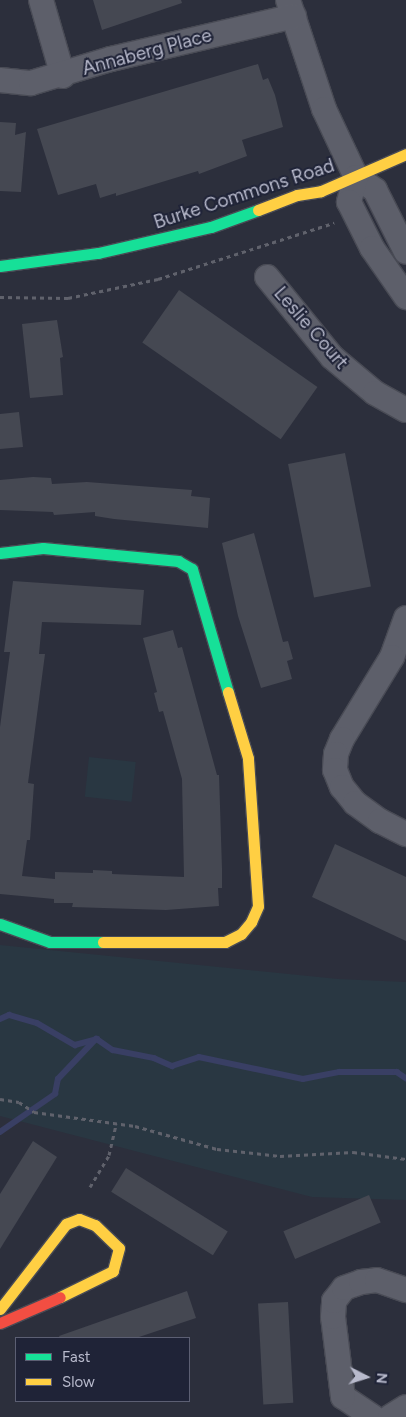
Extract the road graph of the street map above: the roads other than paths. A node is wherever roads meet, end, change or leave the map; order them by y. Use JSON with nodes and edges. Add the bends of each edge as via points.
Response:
{"nodes":[{"id":1,"x":41,"y":0,"type":"edge"},
{"id":2,"x":291,"y":8,"type":"edge"},
{"id":3,"x":64,"y":76,"type":"junction"},
{"id":4,"x":0,"y":80,"type":"edge"},
{"id":5,"x":406,"y":154,"type":"edge"},
{"id":6,"x":356,"y":177,"type":"junction"},
{"id":7,"x":406,"y":252,"type":"edge"},
{"id":8,"x":0,"y":266,"type":"edge"},
{"id":9,"x":267,"y":277,"type":"dead end"},
{"id":10,"x":406,"y":297,"type":"edge"},
{"id":11,"x":406,"y":410,"type":"edge"},
{"id":12,"x":0,"y":552,"type":"edge"},
{"id":13,"x":406,"y":618,"type":"edge"},
{"id":14,"x":406,"y":834,"type":"edge"},
{"id":15,"x":0,"y":924,"type":"edge"},
{"id":16,"x":406,"y":1290,"type":"edge"},
{"id":17,"x":0,"y":1309,"type":"edge"},
{"id":18,"x":0,"y":1323,"type":"edge"},
{"id":19,"x":406,"y":1407,"type":"edge"},
{"id":20,"x":374,"y":1417,"type":"edge"},
{"id":21,"x":390,"y":1417,"type":"edge"}],
"edges":[{"from":1,"to":3,"type":"street"},
{"from":2,"to":3,"type":"street","name":"Annaberg Place","via":[[110,59]]},
{"from":2,"to":6,"type":"street","via":[[324,109]]},
{"from":3,"to":4,"type":"street","name":"Annaberg Place","via":[[31,83]]},
{"from":5,"to":6,"type":"street","name":"Burke Commons Road"},
{"from":6,"to":7,"type":"street","via":[[375,190]]},
{"from":6,"to":8,"type":"street","name":"Burke Commons Road","via":[[211,227],[161,240],[48,262]]},
{"from":6,"to":10,"type":"street","via":[[349,202],[372,248]]},
{"from":9,"to":11,"type":"street","name":"Leslie Court","via":[[332,357],[374,393]]},
{"from":12,"to":15,"type":"street","via":[[43,548],[178,561],[192,569],[248,758],[258,906],[241,934],[225,942],[50,942]]},
{"from":13,"to":14,"type":"street","via":[[392,657],[342,739],[336,754],[335,770],[342,787],[355,803],[380,822]]},
{"from":16,"to":20,"type":"street","via":[[377,1280],[361,1282],[344,1288],[334,1301],[343,1397]]},
{"from":17,"to":18,"type":"street","via":[[66,1224],[80,1219],[95,1225],[119,1248],[113,1271],[104,1278]]},
{"from":19,"to":21,"type":"street"}]}
